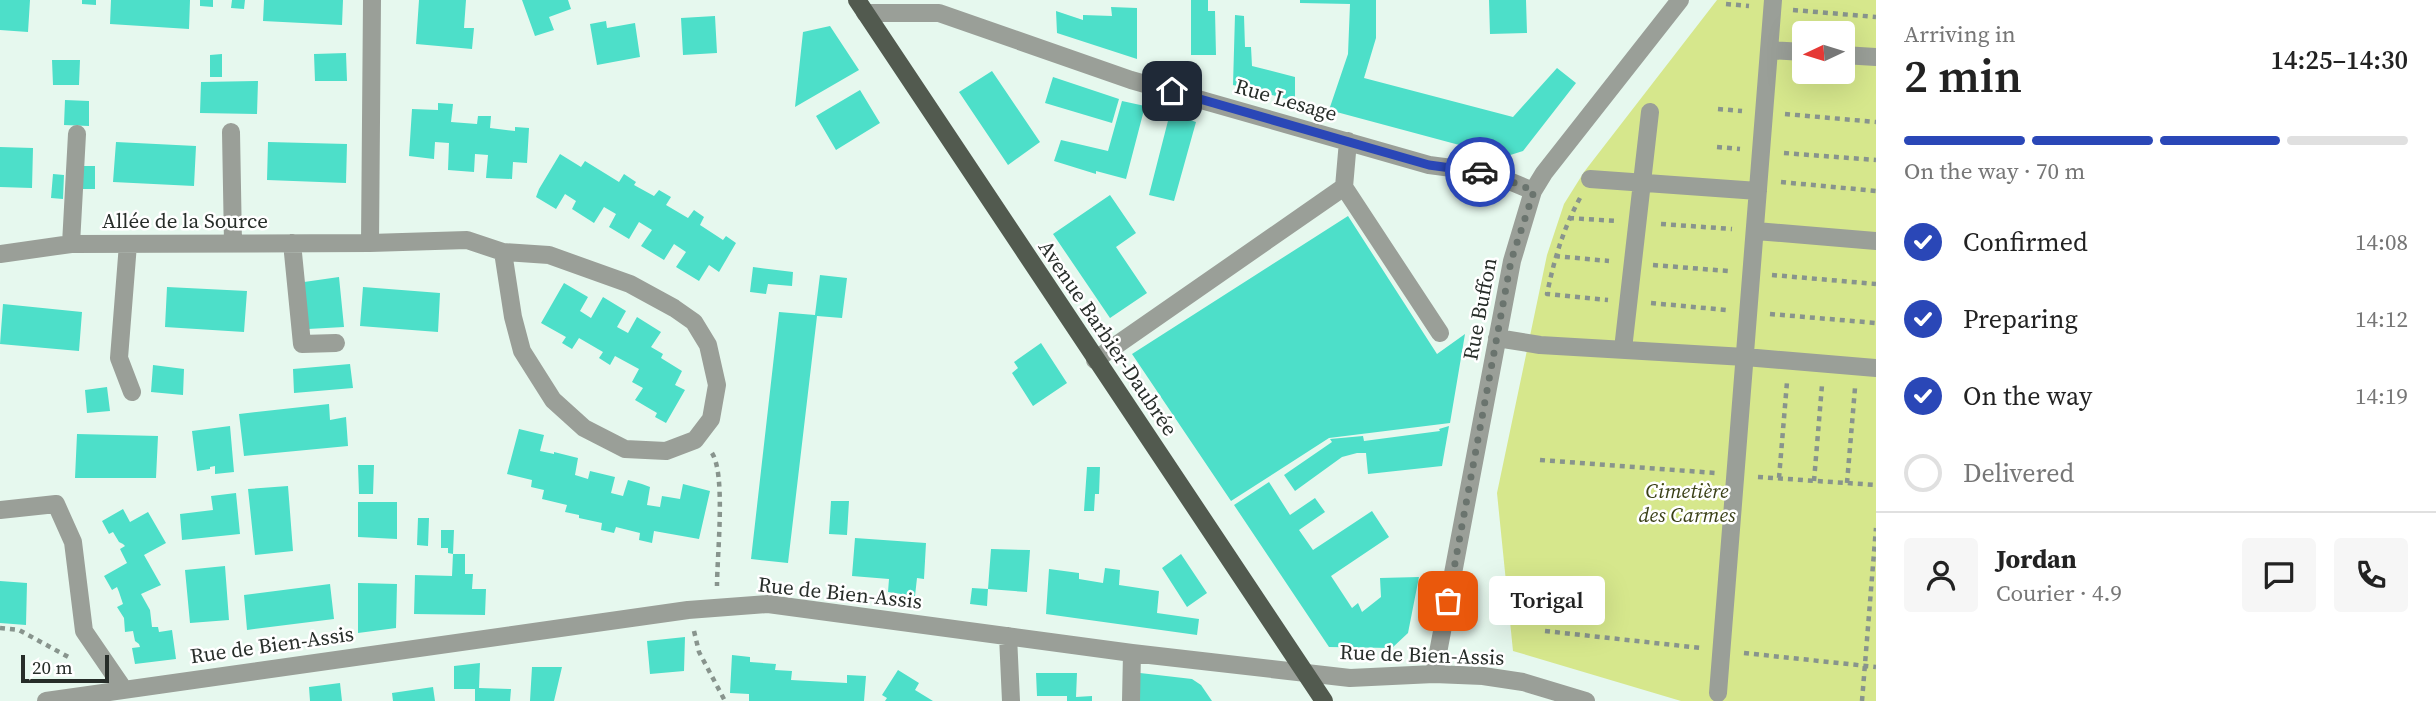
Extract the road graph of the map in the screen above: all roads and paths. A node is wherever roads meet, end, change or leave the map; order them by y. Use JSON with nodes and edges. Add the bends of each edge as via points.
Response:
{"nodes":[{"id":1,"x":372,"y":0,"type":"edge"},
{"id":2,"x":1680,"y":0,"type":"edge"},
{"id":3,"x":1726,"y":4,"type":"dead end"},
{"id":4,"x":1773,"y":4,"type":"edge"},
{"id":5,"x":861,"y":7,"type":"edge"},
{"id":6,"x":1876,"y":17,"type":"edge"},
{"id":7,"x":1769,"y":50,"type":"junction"},
{"id":8,"x":1792,"y":51,"type":"edge"},
{"id":9,"x":1855,"y":56,"type":"edge"},
{"id":10,"x":1876,"y":57,"type":"edge"},
{"id":11,"x":1718,"y":109,"type":"dead end"},
{"id":12,"x":1650,"y":112,"type":"dead end"},
{"id":13,"x":1764,"y":112,"type":"junction"},
{"id":14,"x":1876,"y":122,"type":"edge"},
{"id":15,"x":231,"y":132,"type":"dead end"},
{"id":16,"x":76,"y":134,"type":"dead end"},
{"id":17,"x":1348,"y":141,"type":"junction"},
{"id":18,"x":1717,"y":147,"type":"dead end"},
{"id":19,"x":1762,"y":151,"type":"junction"},
{"id":20,"x":1876,"y":160,"type":"edge"},
{"id":21,"x":1590,"y":179,"type":"joint"},
{"id":22,"x":1642,"y":183,"type":"junction"},
{"id":23,"x":1758,"y":185,"type":"junction"},
{"id":24,"x":1344,"y":187,"type":"junction"},
{"id":25,"x":1534,"y":191,"type":"junction"},
{"id":26,"x":1876,"y":191,"type":"edge"},
{"id":27,"x":1756,"y":231,"type":"junction"},
{"id":28,"x":1876,"y":241,"type":"edge"},
{"id":29,"x":233,"y":243,"type":"junction"},
{"id":30,"x":292,"y":243,"type":"junction"},
{"id":31,"x":370,"y":243,"type":"junction"},
{"id":32,"x":71,"y":244,"type":"junction"},
{"id":33,"x":128,"y":244,"type":"junction"},
{"id":34,"x":503,"y":252,"type":"junction"},
{"id":35,"x":0,"y":254,"type":"edge"},
{"id":36,"x":1555,"y":256,"type":"junction"},
{"id":37,"x":1633,"y":263,"type":"junction"},
{"id":38,"x":1752,"y":273,"type":"junction"},
{"id":39,"x":1876,"y":284,"type":"edge"},
{"id":40,"x":1628,"y":302,"type":"junction"},
{"id":41,"x":1749,"y":312,"type":"junction"},
{"id":42,"x":1876,"y":323,"type":"edge"},
{"id":43,"x":1440,"y":333,"type":"dead end"},
{"id":44,"x":1497,"y":338,"type":"junction"},
{"id":45,"x":336,"y":344,"type":"dead end"},
{"id":46,"x":1623,"y":349,"type":"junction"},
{"id":47,"x":1745,"y":357,"type":"junction"},
{"id":48,"x":1095,"y":360,"type":"junction"},
{"id":49,"x":1789,"y":360,"type":"junction"},
{"id":50,"x":1824,"y":363,"type":"junction"},
{"id":51,"x":1857,"y":366,"type":"junction"},
{"id":52,"x":1876,"y":368,"type":"edge"},
{"id":53,"x":132,"y":392,"type":"dead end"},
{"id":54,"x":695,"y":440,"type":"junction"},
{"id":55,"x":1540,"y":460,"type":"dead end"},
{"id":56,"x":1735,"y":475,"type":"junction"},
{"id":57,"x":1779,"y":478,"type":"junction"},
{"id":58,"x":1814,"y":481,"type":"junction"},
{"id":59,"x":1847,"y":483,"type":"junction"},
{"id":60,"x":1876,"y":485,"type":"edge"},
{"id":61,"x":0,"y":510,"type":"edge"},
{"id":62,"x":1876,"y":528,"type":"edge"},
{"id":63,"x":718,"y":608,"type":"junction"},
{"id":64,"x":688,"y":610,"type":"junction"},
{"id":65,"x":0,"y":628,"type":"edge"},
{"id":66,"x":1008,"y":636,"type":"junction"},
{"id":67,"x":1132,"y":653,"type":"junction"},
{"id":68,"x":1303,"y":671,"type":"junction"},
{"id":69,"x":1434,"y":674,"type":"junction"},
{"id":70,"x":123,"y":688,"type":"junction"},
{"id":71,"x":1718,"y":692,"type":"dead end"},
{"id":72,"x":96,"y":693,"type":"junction"},
{"id":73,"x":46,"y":701,"type":"edge"},
{"id":74,"x":725,"y":701,"type":"edge"},
{"id":75,"x":1011,"y":701,"type":"edge"},
{"id":76,"x":1131,"y":701,"type":"edge"},
{"id":77,"x":1324,"y":701,"type":"edge"},
{"id":78,"x":1586,"y":701,"type":"edge"},
{"id":79,"x":1862,"y":701,"type":"edge"}],
"edges":[{"from":1,"to":31,"type":"street"},
{"from":2,"to":25,"type":"street","name":"Rue Buffon"},
{"from":3,"to":4,"type":"path"},
{"from":4,"to":6,"type":"path"},
{"from":4,"to":7,"type":"street"},
{"from":5,"to":17,"type":"street","name":"Rue Lesage","via":[[939,13],[1131,80]]},
{"from":5,"to":48,"type":"main road","name":"Avenue Barbier-Daubrée"},
{"from":7,"to":8,"type":"street"},
{"from":7,"to":13,"type":"street"},
{"from":9,"to":10,"type":"street"},
{"from":11,"to":13,"type":"path"},
{"from":12,"to":22,"type":"street"},
{"from":13,"to":14,"type":"path"},
{"from":13,"to":19,"type":"street"},
{"from":15,"to":29,"type":"street"},
{"from":16,"to":32,"type":"street"},
{"from":17,"to":24,"type":"street"},
{"from":17,"to":25,"type":"street","name":"Rue Lesage","via":[[1429,165],[1490,173]]},
{"from":18,"to":19,"type":"path"},
{"from":19,"to":20,"type":"path"},
{"from":19,"to":23,"type":"street"},
{"from":21,"to":22,"type":"street"},
{"from":21,"to":36,"type":"path"},
{"from":22,"to":23,"type":"street"},
{"from":22,"to":37,"type":"street"},
{"from":23,"to":26,"type":"path"},
{"from":23,"to":27,"type":"street"},
{"from":24,"to":43,"type":"street"},
{"from":24,"to":48,"type":"street"},
{"from":25,"to":44,"type":"street","name":"Rue Buffon","via":[[1511,261]]},
{"from":27,"to":28,"type":"street"},
{"from":27,"to":38,"type":"street"},
{"from":29,"to":30,"type":"street","name":"Allée de la Source"},
{"from":29,"to":33,"type":"street","name":"Allée de la Source"},
{"from":30,"to":31,"type":"street","name":"Allée de la Source"},
{"from":30,"to":45,"type":"street","via":[[302,344]]},
{"from":31,"to":34,"type":"street","name":"Allée de la Source","via":[[467,240]]},
{"from":32,"to":33,"type":"street","name":"Allée de la Source"},
{"from":32,"to":35,"type":"street","name":"Allée de la Source"},
{"from":33,"to":53,"type":"street","via":[[119,358]]},
{"from":34,"to":54,"type":"street","via":[[522,351],[553,400],[584,428],[625,449],[666,451]]},
{"from":34,"to":54,"type":"street","name":"Allée de la Source","via":[[550,255],[629,284],[694,322],[708,345],[717,385],[711,419]]},
{"from":36,"to":37,"type":"path"},
{"from":36,"to":40,"type":"path","via":[[1548,294]]},
{"from":37,"to":38,"type":"path"},
{"from":37,"to":40,"type":"street"},
{"from":38,"to":39,"type":"path"},
{"from":38,"to":41,"type":"street"},
{"from":40,"to":41,"type":"path"},
{"from":40,"to":46,"type":"street"},
{"from":41,"to":42,"type":"path"},
{"from":41,"to":47,"type":"street"},
{"from":44,"to":46,"type":"street"},
{"from":44,"to":69,"type":"street","name":"Rue Buffon"},
{"from":46,"to":47,"type":"street"},
{"from":47,"to":49,"type":"street"},
{"from":47,"to":56,"type":"street"},
{"from":48,"to":68,"type":"main road","name":"Avenue Barbier-Daubrée"},
{"from":49,"to":50,"type":"street"},
{"from":49,"to":57,"type":"path"},
{"from":50,"to":51,"type":"street"},
{"from":50,"to":58,"type":"path"},
{"from":51,"to":52,"type":"street"},
{"from":51,"to":59,"type":"path"},
{"from":54,"to":63,"type":"path","via":[[715,454],[720,482]]},
{"from":55,"to":56,"type":"path"},
{"from":56,"to":57,"type":"path"},
{"from":56,"to":71,"type":"street"},
{"from":57,"to":58,"type":"path"},
{"from":58,"to":59,"type":"path"},
{"from":59,"to":60,"type":"path"},
{"from":61,"to":70,"type":"street","via":[[56,504],[73,542],[85,631]]},
{"from":62,"to":79,"type":"path"},
{"from":63,"to":64,"type":"street","name":"Rue de Bien-Assis"},
{"from":63,"to":66,"type":"street","name":"Rue de Bien-Assis","via":[[768,604]]},
{"from":64,"to":70,"type":"street","name":"Rue de Bien-Assis"},
{"from":64,"to":74,"type":"path","via":[[699,652]]},
{"from":65,"to":72,"type":"path","via":[[19,630],[71,657]]},
{"from":66,"to":67,"type":"street","name":"Rue de Bien-Assis"},
{"from":66,"to":75,"type":"street"},
{"from":67,"to":68,"type":"street","name":"Rue de Bien-Assis"},
{"from":67,"to":76,"type":"street"},
{"from":68,"to":69,"type":"street","name":"Rue de Bien-Assis","via":[[1350,678]]},
{"from":68,"to":77,"type":"main road","name":"Avenue Barbier-Daubrée"},
{"from":69,"to":78,"type":"street","name":"Rue de Bien-Assis","via":[[1523,682]]},
{"from":70,"to":72,"type":"street","name":"Rue de Bien-Assis"},
{"from":72,"to":73,"type":"street","name":"Rue de Bien-Assis"}]}
